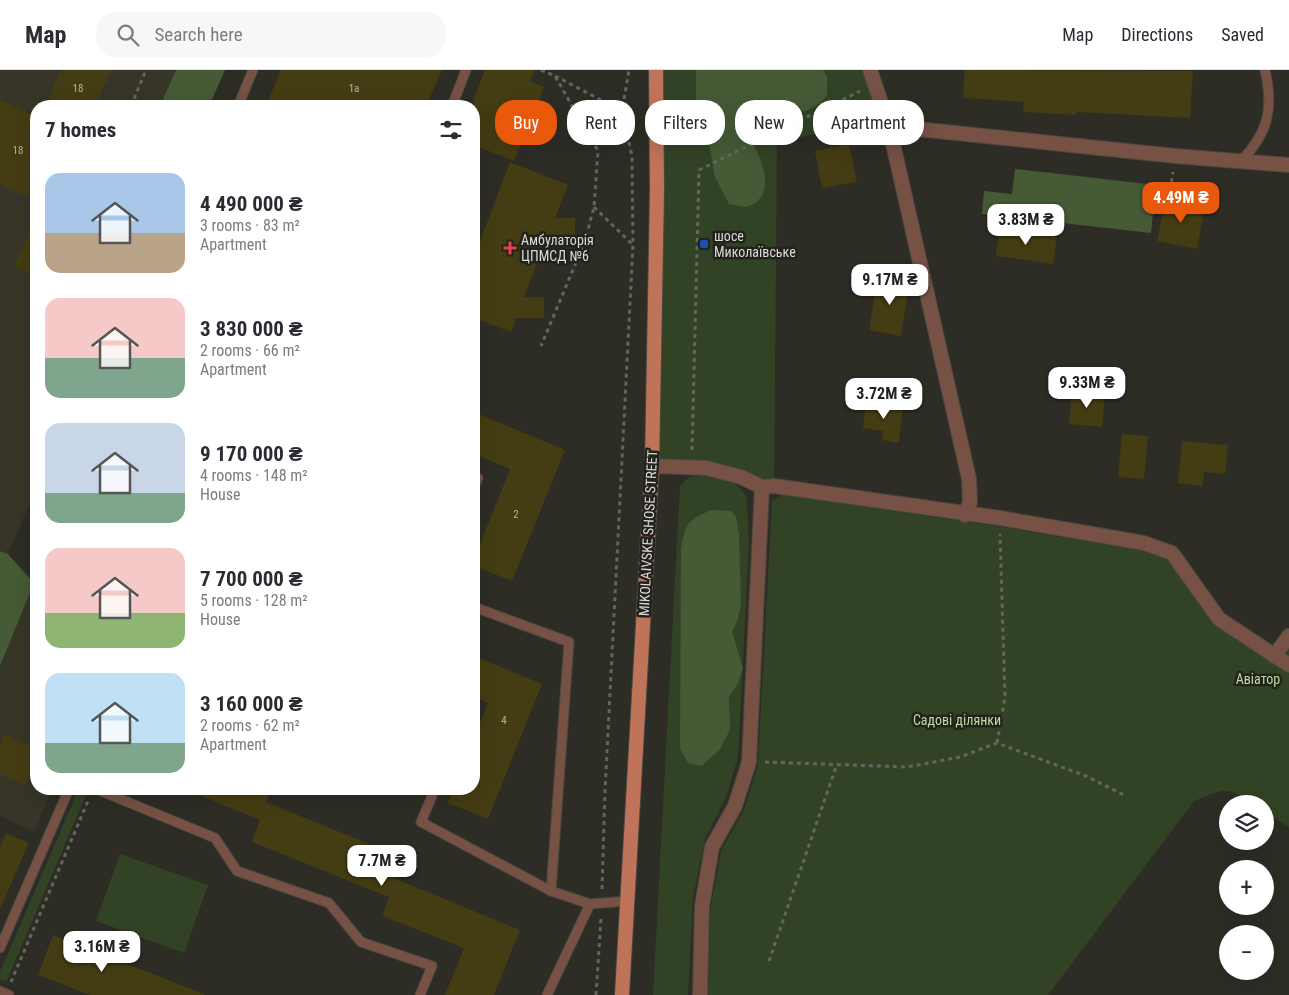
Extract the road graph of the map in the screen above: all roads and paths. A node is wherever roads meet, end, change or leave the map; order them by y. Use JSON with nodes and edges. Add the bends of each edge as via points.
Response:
{"nodes":[{"id":1,"x":146,"y":70,"type":"edge"},
{"id":2,"x":254,"y":70,"type":"edge"},
{"id":3,"x":466,"y":70,"type":"edge"},
{"id":4,"x":541,"y":70,"type":"edge"},
{"id":5,"x":629,"y":70,"type":"edge"},
{"id":6,"x":656,"y":70,"type":"edge"},
{"id":7,"x":870,"y":70,"type":"edge"},
{"id":8,"x":1265,"y":70,"type":"edge"},
{"id":9,"x":555,"y":76,"type":"junction"},
{"id":10,"x":874,"y":85,"type":"junction"},
{"id":11,"x":134,"y":100,"type":"edge"},
{"id":12,"x":241,"y":100,"type":"edge"},
{"id":13,"x":454,"y":100,"type":"edge"},
{"id":14,"x":601,"y":100,"type":"edge"},
{"id":15,"x":624,"y":100,"type":"edge"},
{"id":16,"x":879,"y":100,"type":"edge"},
{"id":17,"x":924,"y":130,"type":"edge"},
{"id":18,"x":630,"y":145,"type":"edge"},
{"id":19,"x":893,"y":145,"type":"edge"},
{"id":20,"x":1240,"y":162,"type":"junction"},
{"id":21,"x":1289,"y":164,"type":"edge"},
{"id":22,"x":594,"y":207,"type":"junction"},
{"id":23,"x":633,"y":245,"type":"junction"},
{"id":24,"x":541,"y":346,"type":"dead end"},
{"id":25,"x":652,"y":466,"type":"junction"},
{"id":26,"x":692,"y":468,"type":"junction"},
{"id":27,"x":762,"y":487,"type":"junction"},
{"id":28,"x":965,"y":515,"type":"junction"},
{"id":29,"x":1000,"y":518,"type":"junction"},
{"id":30,"x":480,"y":609,"type":"edge"},
{"id":31,"x":1289,"y":636,"type":"edge"},
{"id":32,"x":1274,"y":656,"type":"junction"},
{"id":33,"x":1289,"y":665,"type":"edge"},
{"id":34,"x":997,"y":743,"type":"junction"},
{"id":35,"x":749,"y":762,"type":"junction"},
{"id":36,"x":837,"y":764,"type":"junction"},
{"id":37,"x":66,"y":795,"type":"edge"},
{"id":38,"x":111,"y":795,"type":"edge"},
{"id":39,"x":432,"y":795,"type":"edge"},
{"id":40,"x":1126,"y":796,"type":"dead end"},
{"id":41,"x":89,"y":798,"type":"dead end"},
{"id":42,"x":551,"y":891,"type":"junction"},
{"id":43,"x":628,"y":901,"type":"junction"},
{"id":44,"x":590,"y":904,"type":"junction"},
{"id":45,"x":602,"y":904,"type":"junction"},
{"id":46,"x":0,"y":948,"type":"edge"},
{"id":47,"x":769,"y":961,"type":"dead end"},
{"id":48,"x":5,"y":994,"type":"edge"},
{"id":49,"x":420,"y":995,"type":"edge"},
{"id":50,"x":547,"y":995,"type":"edge"},
{"id":51,"x":596,"y":995,"type":"edge"},
{"id":52,"x":622,"y":995,"type":"edge"},
{"id":53,"x":700,"y":995,"type":"edge"}],
"edges":[{"from":1,"to":11,"type":"path"},
{"from":2,"to":12,"type":"lane"},
{"from":3,"to":13,"type":"lane"},
{"from":4,"to":9,"type":"path"},
{"from":5,"to":15,"type":"path"},
{"from":6,"to":25,"type":"main road","name":"MIKOLAIVSKE SHOSE STREET","via":[[657,219]]},
{"from":7,"to":10,"type":"street"},
{"from":8,"to":20,"type":"lane","via":[[1270,101],[1266,124],[1255,147]]},
{"from":9,"to":14,"type":"path"},
{"from":9,"to":22,"type":"path","via":[[598,151]]},
{"from":10,"to":16,"type":"street"},
{"from":10,"to":26,"type":"path","via":[[699,170]]},
{"from":17,"to":20,"type":"street"},
{"from":18,"to":23,"type":"path"},
{"from":19,"to":28,"type":"street","via":[[969,479],[970,502]]},
{"from":20,"to":21,"type":"street"},
{"from":22,"to":23,"type":"path"},
{"from":22,"to":24,"type":"path","via":[[585,241]]},
{"from":23,"to":45,"type":"path"},
{"from":25,"to":26,"type":"street"},
{"from":25,"to":43,"type":"main road","name":"MIKOLAIVSKE SHOSE STREET"},
{"from":26,"to":27,"type":"street","via":[[706,468],[741,477]]},
{"from":27,"to":28,"type":"street","via":[[774,486]]},
{"from":27,"to":35,"type":"street"},
{"from":28,"to":29,"type":"street"},
{"from":29,"to":32,"type":"street","via":[[1144,543],[1172,553],[1219,619]]},
{"from":29,"to":34,"type":"path","via":[[1005,697]]},
{"from":30,"to":42,"type":"lane","via":[[569,642]]},
{"from":31,"to":32,"type":"street"},
{"from":32,"to":33,"type":"street"},
{"from":34,"to":36,"type":"path","via":[[960,757],[907,767]]},
{"from":34,"to":40,"type":"path","via":[[1086,776]]},
{"from":35,"to":36,"type":"path"},
{"from":35,"to":53,"type":"street","via":[[735,806],[712,847],[702,906]]},
{"from":36,"to":47,"type":"path"},
{"from":37,"to":46,"type":"lane"},
{"from":38,"to":49,"type":"lane","via":[[215,838],[236,871],[329,904],[361,942],[432,966]]},
{"from":39,"to":42,"type":"lane","via":[[421,822]]},
{"from":41,"to":48,"type":"path"},
{"from":42,"to":44,"type":"lane"},
{"from":43,"to":45,"type":"lane"},
{"from":43,"to":52,"type":"main road","name":"MIKOLAIVSKE SHOSE STREET"},
{"from":44,"to":45,"type":"lane"},
{"from":44,"to":50,"type":"lane"},
{"from":45,"to":51,"type":"path"}]}
